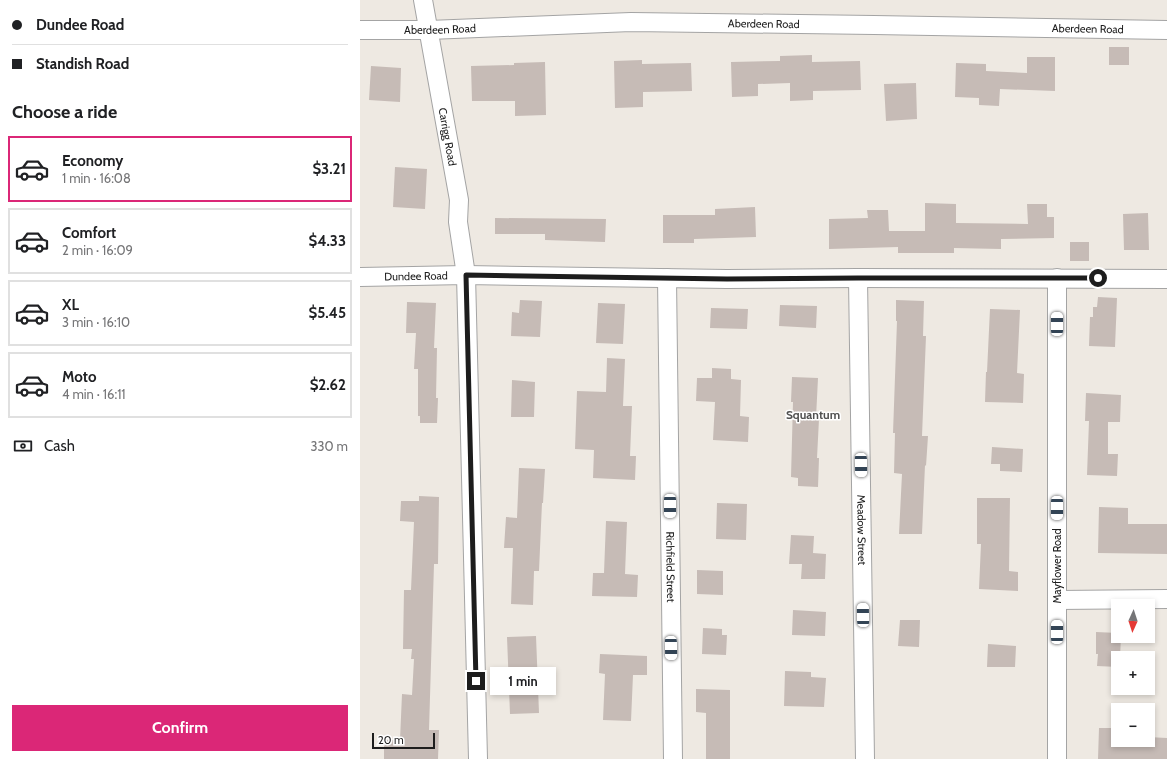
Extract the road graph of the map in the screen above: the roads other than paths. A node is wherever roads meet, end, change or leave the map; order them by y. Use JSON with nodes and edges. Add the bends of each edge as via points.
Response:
{"nodes":[{"id":1,"x":423,"y":0,"type":"edge"},
{"id":2,"x":360,"y":30,"type":"edge"},
{"id":3,"x":429,"y":30,"type":"junction"},
{"id":4,"x":1167,"y":30,"type":"edge"},
{"id":5,"x":466,"y":275,"type":"junction"},
{"id":6,"x":360,"y":277,"type":"edge"},
{"id":7,"x":667,"y":278,"type":"junction"},
{"id":8,"x":858,"y":278,"type":"junction"},
{"id":9,"x":1057,"y":278,"type":"junction"},
{"id":10,"x":1167,"y":279,"type":"edge"},
{"id":11,"x":1167,"y":599,"type":"edge"},
{"id":12,"x":1057,"y":600,"type":"junction"},
{"id":13,"x":478,"y":759,"type":"edge"},
{"id":14,"x":673,"y":759,"type":"edge"},
{"id":15,"x":865,"y":759,"type":"edge"},
{"id":16,"x":1057,"y":759,"type":"edge"}],
"edges":[{"from":1,"to":3,"type":"street","name":"Carrigg Road"},
{"from":2,"to":3,"type":"street","name":"Aberdeen Road"},
{"from":3,"to":4,"type":"street","name":"Aberdeen Road","via":[[639,22]]},
{"from":3,"to":5,"type":"street","name":"Carrigg Road","via":[[459,200],[458,222]]},
{"from":5,"to":6,"type":"street","name":"Dundee Road"},
{"from":5,"to":7,"type":"street","name":"Dundee Road"},
{"from":5,"to":13,"type":"street","name":"Carrigg Road"},
{"from":7,"to":8,"type":"street","name":"Dundee Road"},
{"from":7,"to":14,"type":"street","name":"Richfield Street"},
{"from":8,"to":9,"type":"street","name":"Dundee Road"},
{"from":8,"to":15,"type":"street","name":"Meadow Street"},
{"from":9,"to":10,"type":"street","name":"Dundee Road"},
{"from":9,"to":12,"type":"street","name":"Mayflower Road"},
{"from":11,"to":12,"type":"street"},
{"from":12,"to":16,"type":"street","name":"Mayflower Road"}]}
